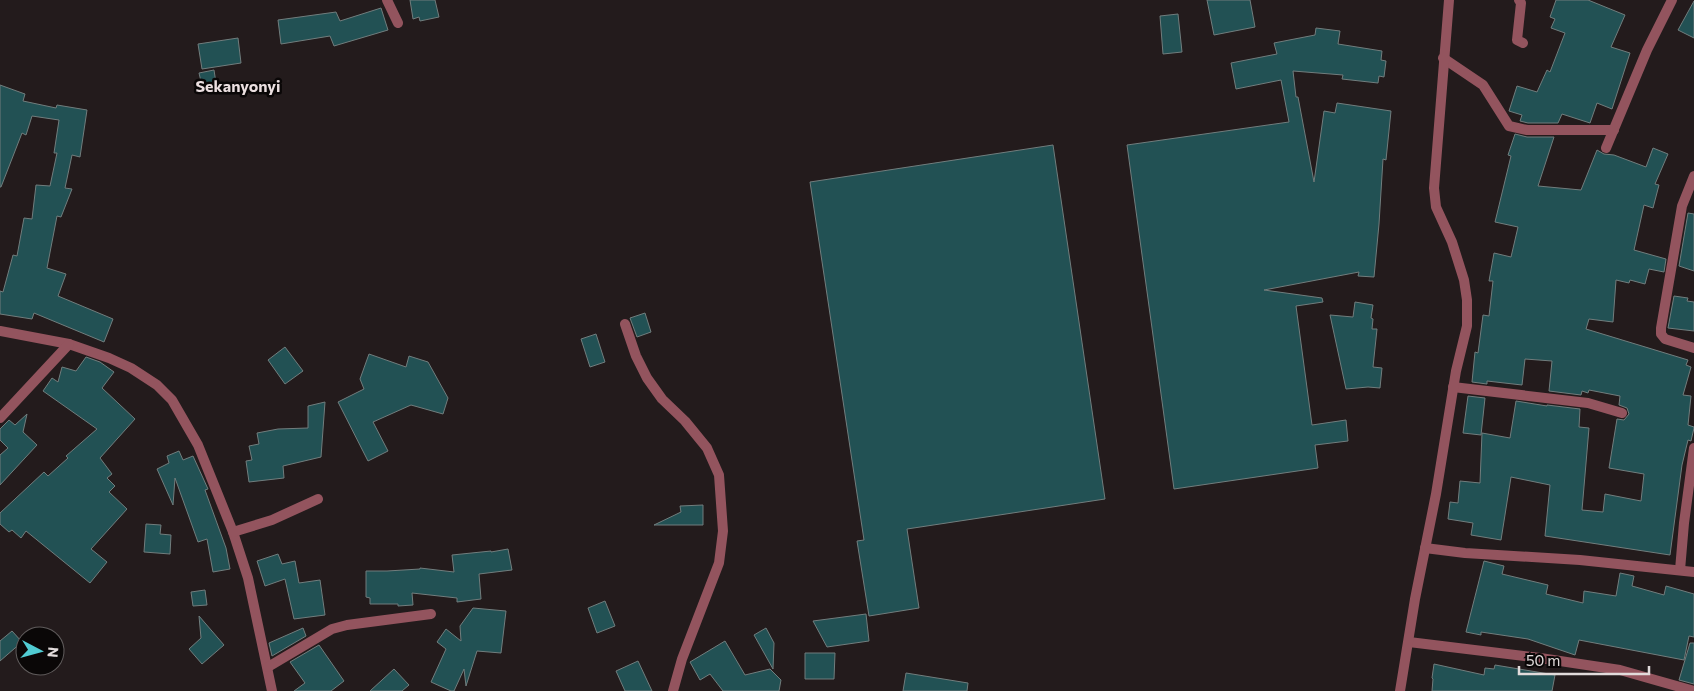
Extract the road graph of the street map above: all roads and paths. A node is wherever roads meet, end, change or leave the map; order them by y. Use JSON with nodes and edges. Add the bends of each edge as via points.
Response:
{"nodes":[{"id":1,"x":387,"y":0,"type":"edge"},
{"id":2,"x":1449,"y":0,"type":"edge"},
{"id":3,"x":1519,"y":0,"type":"edge"},
{"id":4,"x":1672,"y":0,"type":"edge"},
{"id":5,"x":398,"y":23,"type":"dead end"},
{"id":6,"x":1523,"y":43,"type":"dead end"},
{"id":7,"x":1443,"y":58,"type":"junction"},
{"id":8,"x":1614,"y":130,"type":"junction"},
{"id":9,"x":1606,"y":148,"type":"dead end"},
{"id":10,"x":1694,"y":176,"type":"edge"},
{"id":11,"x":625,"y":324,"type":"dead end"},
{"id":12,"x":0,"y":330,"type":"edge"},
{"id":13,"x":69,"y":344,"type":"junction"},
{"id":14,"x":1694,"y":348,"type":"edge"},
{"id":15,"x":1453,"y":388,"type":"junction"},
{"id":16,"x":1622,"y":413,"type":"dead end"},
{"id":17,"x":0,"y":418,"type":"edge"},
{"id":18,"x":1694,"y":448,"type":"edge"},
{"id":19,"x":318,"y":499,"type":"dead end"},
{"id":20,"x":233,"y":532,"type":"junction"},
{"id":21,"x":1425,"y":548,"type":"junction"},
{"id":22,"x":1680,"y":570,"type":"junction"},
{"id":23,"x":1694,"y":572,"type":"edge"},
{"id":24,"x":431,"y":614,"type":"dead end"},
{"id":25,"x":1409,"y":642,"type":"junction"},
{"id":26,"x":268,"y":667,"type":"junction"},
{"id":27,"x":272,"y":691,"type":"edge"},
{"id":28,"x":674,"y":691,"type":"edge"},
{"id":29,"x":1400,"y":691,"type":"edge"},
{"id":30,"x":1694,"y":691,"type":"edge"}],
"edges":[{"from":1,"to":5,"type":"street"},
{"from":2,"to":7,"type":"street"},
{"from":3,"to":6,"type":"street","via":[[1517,40]]},
{"from":4,"to":8,"type":"street"},
{"from":7,"to":8,"type":"street","via":[[1482,85],[1509,126],[1527,130]]},
{"from":7,"to":15,"type":"street","via":[[1434,188],[1436,206],[1452,242],[1468,300]]},
{"from":8,"to":9,"type":"street"},
{"from":10,"to":14,"type":"street","via":[[1682,206],[1661,328],[1665,339]]},
{"from":11,"to":28,"type":"street","via":[[646,378],[707,448],[719,475],[723,530],[718,563],[682,659]]},
{"from":12,"to":13,"type":"street"},
{"from":13,"to":17,"type":"street"},
{"from":13,"to":20,"type":"street","via":[[131,368],[157,384],[172,400],[198,445]]},
{"from":15,"to":16,"type":"street","via":[[1588,403]]},
{"from":15,"to":21,"type":"street"},
{"from":18,"to":22,"type":"street"},
{"from":19,"to":20,"type":"street","via":[[272,520]]},
{"from":20,"to":26,"type":"street","via":[[248,578]]},
{"from":21,"to":22,"type":"street"},
{"from":21,"to":25,"type":"street"},
{"from":22,"to":23,"type":"street"},
{"from":24,"to":26,"type":"street","via":[[332,629]]},
{"from":25,"to":29,"type":"street"},
{"from":25,"to":30,"type":"street","via":[[1620,670]]},
{"from":26,"to":27,"type":"street"}]}
